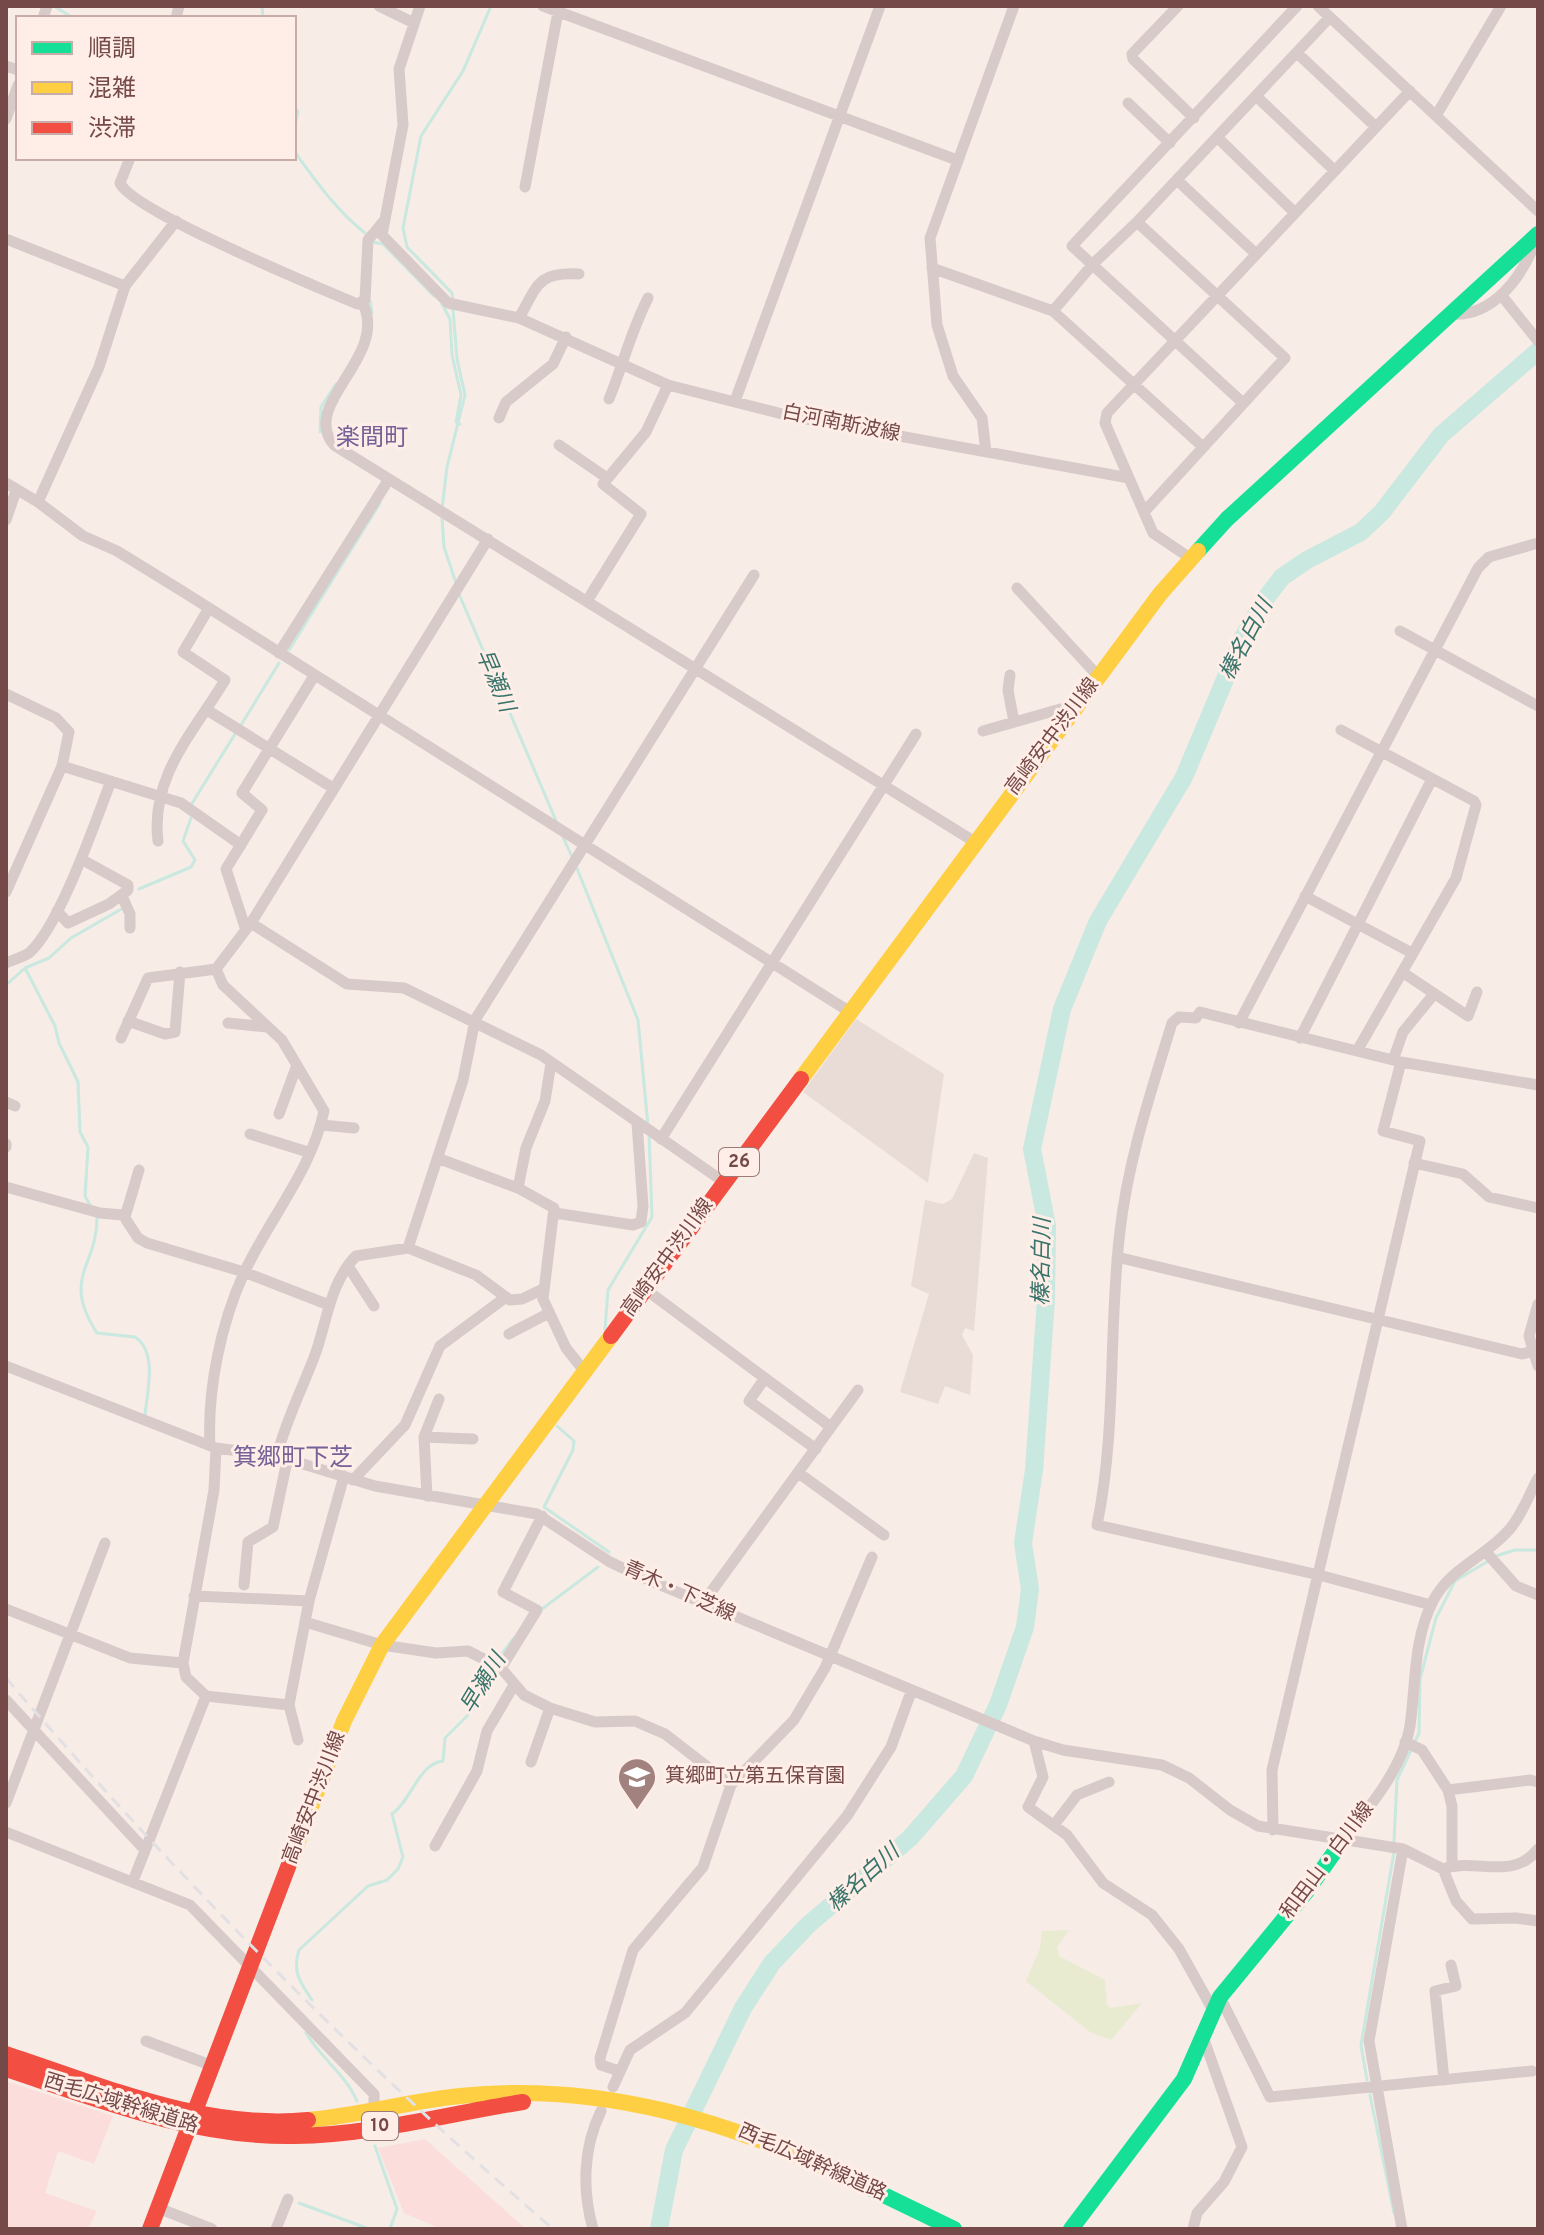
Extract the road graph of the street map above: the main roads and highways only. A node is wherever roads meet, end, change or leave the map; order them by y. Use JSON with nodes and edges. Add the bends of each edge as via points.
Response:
{"nodes":[{"id":1,"x":1538,"y":234,"type":"edge"},
{"id":2,"x":1343,"y":1840,"type":"road end"},
{"id":3,"x":6,"y":2054,"type":"edge"},
{"id":4,"x":6,"y":2069,"type":"edge"},
{"id":5,"x":570,"y":2097,"type":"junction"},
{"id":6,"x":193,"y":2120,"type":"junction"},
{"id":7,"x":150,"y":2229,"type":"edge"},
{"id":8,"x":954,"y":2229,"type":"edge"},
{"id":9,"x":1071,"y":2229,"type":"edge"}],
"edges":[{"from":1,"to":6,"type":"main road","name":"高崎安中渋川線","number":"26","via":[[1190,558],[382,1645],[344,1721]]},
{"from":2,"to":9,"type":"main road","name":"和田山・白川線","via":[[1216,2004],[1184,2079]]},
{"from":3,"to":6,"type":"main road","name":"西毛広域幹線道路","number":"10"},
{"from":4,"to":6,"type":"main road","name":"西毛広域幹線道路","number":"10"},
{"from":5,"to":6,"type":"main road","name":"西毛広域幹線道路","number":"10","via":[[491,2093],[274,2122]]},
{"from":5,"to":6,"type":"main road","name":"西毛広域幹線道路","number":"10","via":[[338,2134],[291,2136]]},
{"from":5,"to":8,"type":"main road","name":"西毛広域幹線道路","number":"10","via":[[637,2104],[741,2129]]},
{"from":6,"to":7,"type":"main road","name":"高崎安中渋川線","number":"26"}]}
